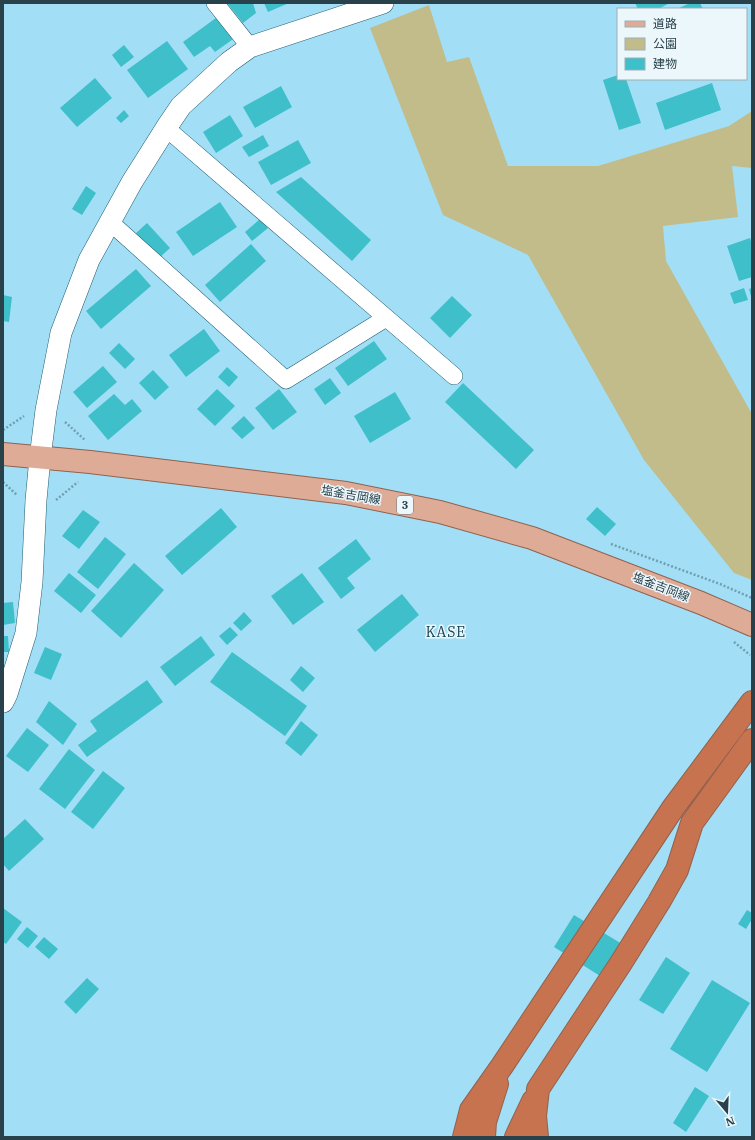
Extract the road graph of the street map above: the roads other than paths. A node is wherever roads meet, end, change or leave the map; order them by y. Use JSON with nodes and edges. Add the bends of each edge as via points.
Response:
{"nodes":[{"id":1,"x":215,"y":3,"type":"edge"},
{"id":2,"x":383,"y":3,"type":"edge"},
{"id":3,"x":250,"y":48,"type":"junction"},
{"id":4,"x":166,"y":128,"type":"junction"},
{"id":5,"x":110,"y":222,"type":"junction"},
{"id":6,"x":386,"y":318,"type":"junction"},
{"id":7,"x":454,"y":376,"type":"dead end"},
{"id":8,"x":3,"y":454,"type":"edge"},
{"id":9,"x":40,"y":458,"type":"junction"},
{"id":10,"x":752,"y":625,"type":"edge"},
{"id":11,"x":3,"y":702,"type":"edge"},
{"id":12,"x":752,"y":702,"type":"edge"},
{"id":13,"x":752,"y":740,"type":"edge"},
{"id":14,"x":502,"y":1066,"type":"junction"},
{"id":15,"x":538,"y":1089,"type":"junction"},
{"id":16,"x":464,"y":1137,"type":"edge"},
{"id":17,"x":484,"y":1137,"type":"edge"},
{"id":18,"x":516,"y":1137,"type":"edge"},
{"id":19,"x":537,"y":1137,"type":"edge"}],
"edges":[{"from":1,"to":3,"type":"street"},
{"from":2,"to":3,"type":"street"},
{"from":3,"to":4,"type":"street","via":[[229,62],[182,106]]},
{"from":4,"to":5,"type":"street"},
{"from":4,"to":6,"type":"street"},
{"from":5,"to":6,"type":"street","via":[[286,380]]},
{"from":5,"to":9,"type":"street","via":[[89,260],[61,333],[46,410]]},
{"from":6,"to":7,"type":"street"},
{"from":8,"to":9,"type":"main road","name":"塩釜吉岡線","number":"3"},
{"from":9,"to":10,"type":"main road","name":"塩釜吉岡線","number":"3","via":[[346,493],[440,512],[532,538]]},
{"from":9,"to":11,"type":"street","via":[[26,634]]},
{"from":12,"to":14,"type":"highway","via":[[672,808]]},
{"from":13,"to":15,"type":"highway","via":[[692,823],[677,870],[663,895]]},
{"from":14,"to":16,"type":"highway","via":[[471,1110]]},
{"from":14,"to":17,"type":"highway","via":[[485,1122]]},
{"from":15,"to":18,"type":"highway"},
{"from":15,"to":19,"type":"highway","via":[[535,1116]]}]}
